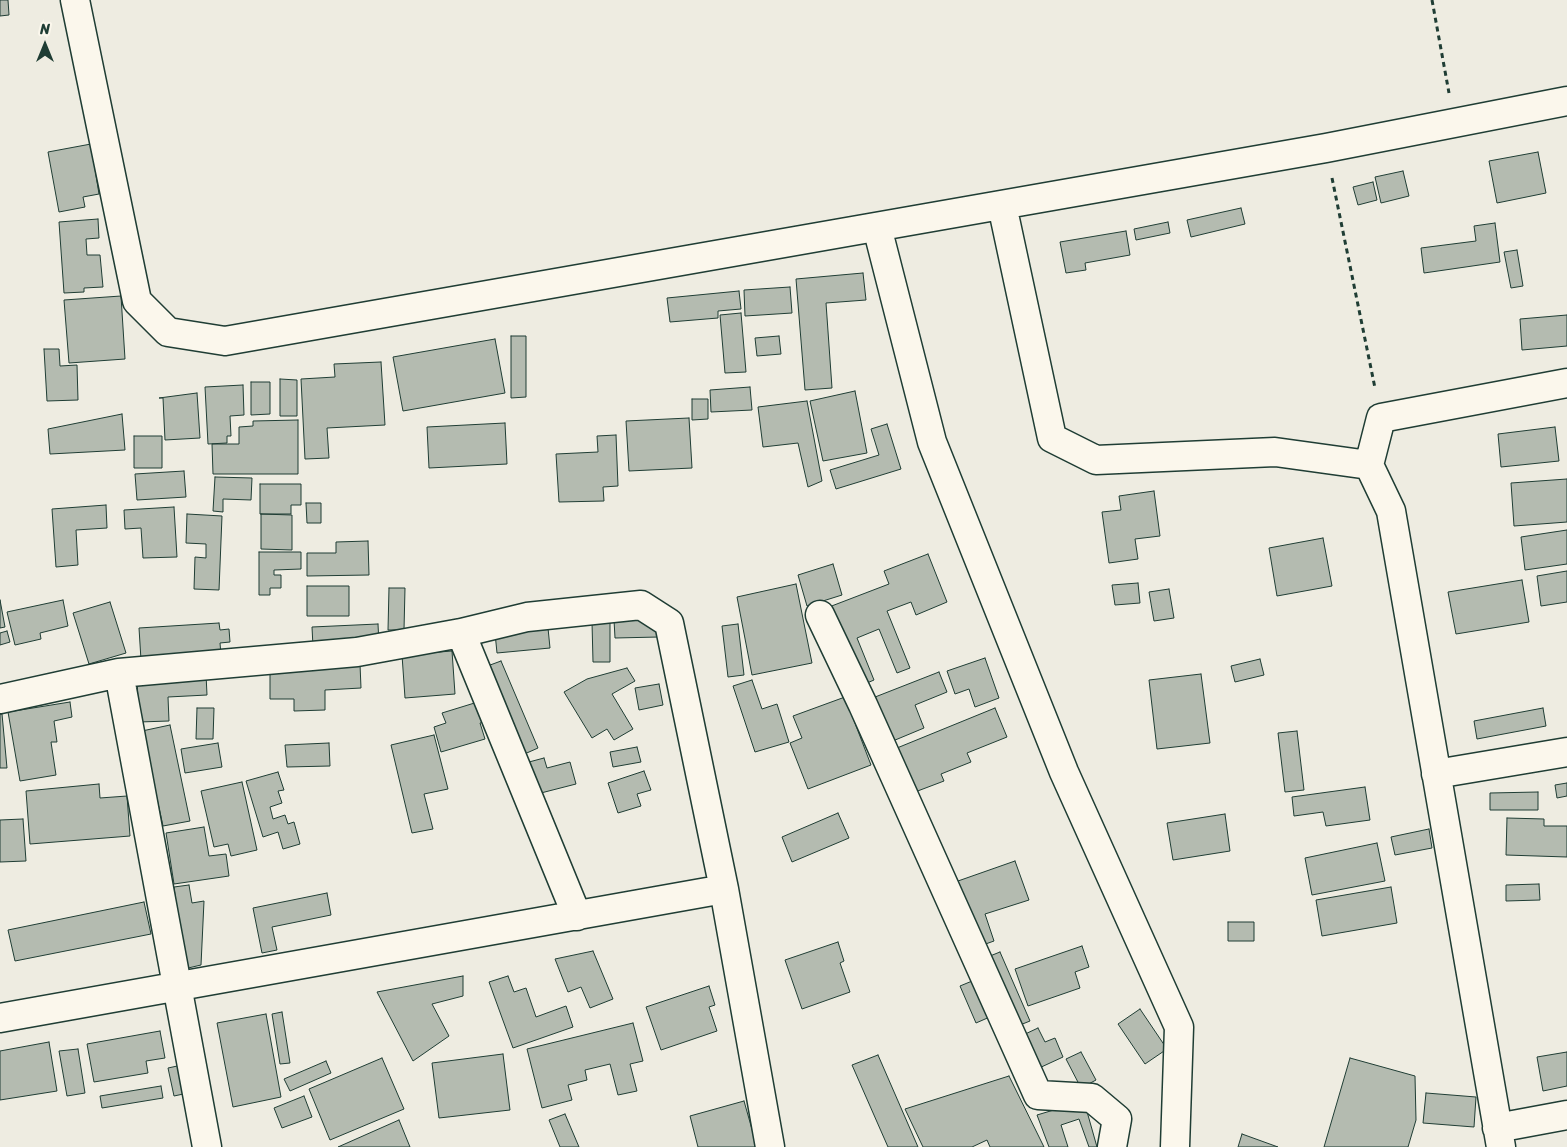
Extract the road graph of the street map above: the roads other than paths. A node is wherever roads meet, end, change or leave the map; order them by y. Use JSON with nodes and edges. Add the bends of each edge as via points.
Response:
{"nodes":[{"id":1,"x":76,"y":0,"type":"edge"},
{"id":2,"x":1567,"y":101,"type":"edge"},
{"id":3,"x":1002,"y":205,"type":"junction"},
{"id":4,"x":877,"y":227,"type":"junction"},
{"id":5,"x":1567,"y":383,"type":"edge"},
{"id":6,"x":1369,"y":465,"type":"junction"},
{"id":7,"x":820,"y":615,"type":"dead end"},
{"id":8,"x":461,"y":633,"type":"junction"},
{"id":9,"x":119,"y":673,"type":"junction"},
{"id":10,"x":0,"y":699,"type":"edge"},
{"id":11,"x":1567,"y":752,"type":"edge"},
{"id":12,"x":1436,"y":774,"type":"junction"},
{"id":13,"x":724,"y":889,"type":"junction"},
{"id":14,"x":577,"y":916,"type":"junction"},
{"id":15,"x":178,"y":987,"type":"junction"},
{"id":16,"x":0,"y":1018,"type":"edge"},
{"id":17,"x":1567,"y":1115,"type":"edge"},
{"id":18,"x":1499,"y":1137,"type":"edge"},
{"id":19,"x":207,"y":1147,"type":"edge"},
{"id":20,"x":770,"y":1147,"type":"edge"},
{"id":21,"x":1112,"y":1147,"type":"edge"},
{"id":22,"x":1174,"y":1147,"type":"edge"}],
"edges":[{"from":1,"to":4,"type":"street","via":[[138,301],[168,332],[225,341]]},
{"from":2,"to":3,"type":"street","via":[[1326,148]]},
{"from":3,"to":4,"type":"street"},
{"from":3,"to":6,"type":"street","via":[[1052,438],[1096,460],[1275,452]]},
{"from":4,"to":22,"type":"street","via":[[932,442],[1064,772],[1179,1027]]},
{"from":5,"to":6,"type":"street","via":[[1382,418]]},
{"from":6,"to":12,"type":"street","via":[[1391,511]]},
{"from":7,"to":21,"type":"street","via":[[1038,1095],[1092,1098],[1117,1118]]},
{"from":8,"to":9,"type":"street","via":[[357,652]]},
{"from":8,"to":13,"type":"street","via":[[527,617],[640,605],[669,623]]},
{"from":8,"to":14,"type":"street"},
{"from":9,"to":10,"type":"street"},
{"from":9,"to":15,"type":"street"},
{"from":11,"to":12,"type":"street"},
{"from":12,"to":18,"type":"street"},
{"from":13,"to":14,"type":"street"},
{"from":13,"to":20,"type":"street"},
{"from":14,"to":15,"type":"street"},
{"from":15,"to":16,"type":"street"},
{"from":15,"to":19,"type":"street"},
{"from":17,"to":18,"type":"street"}]}
